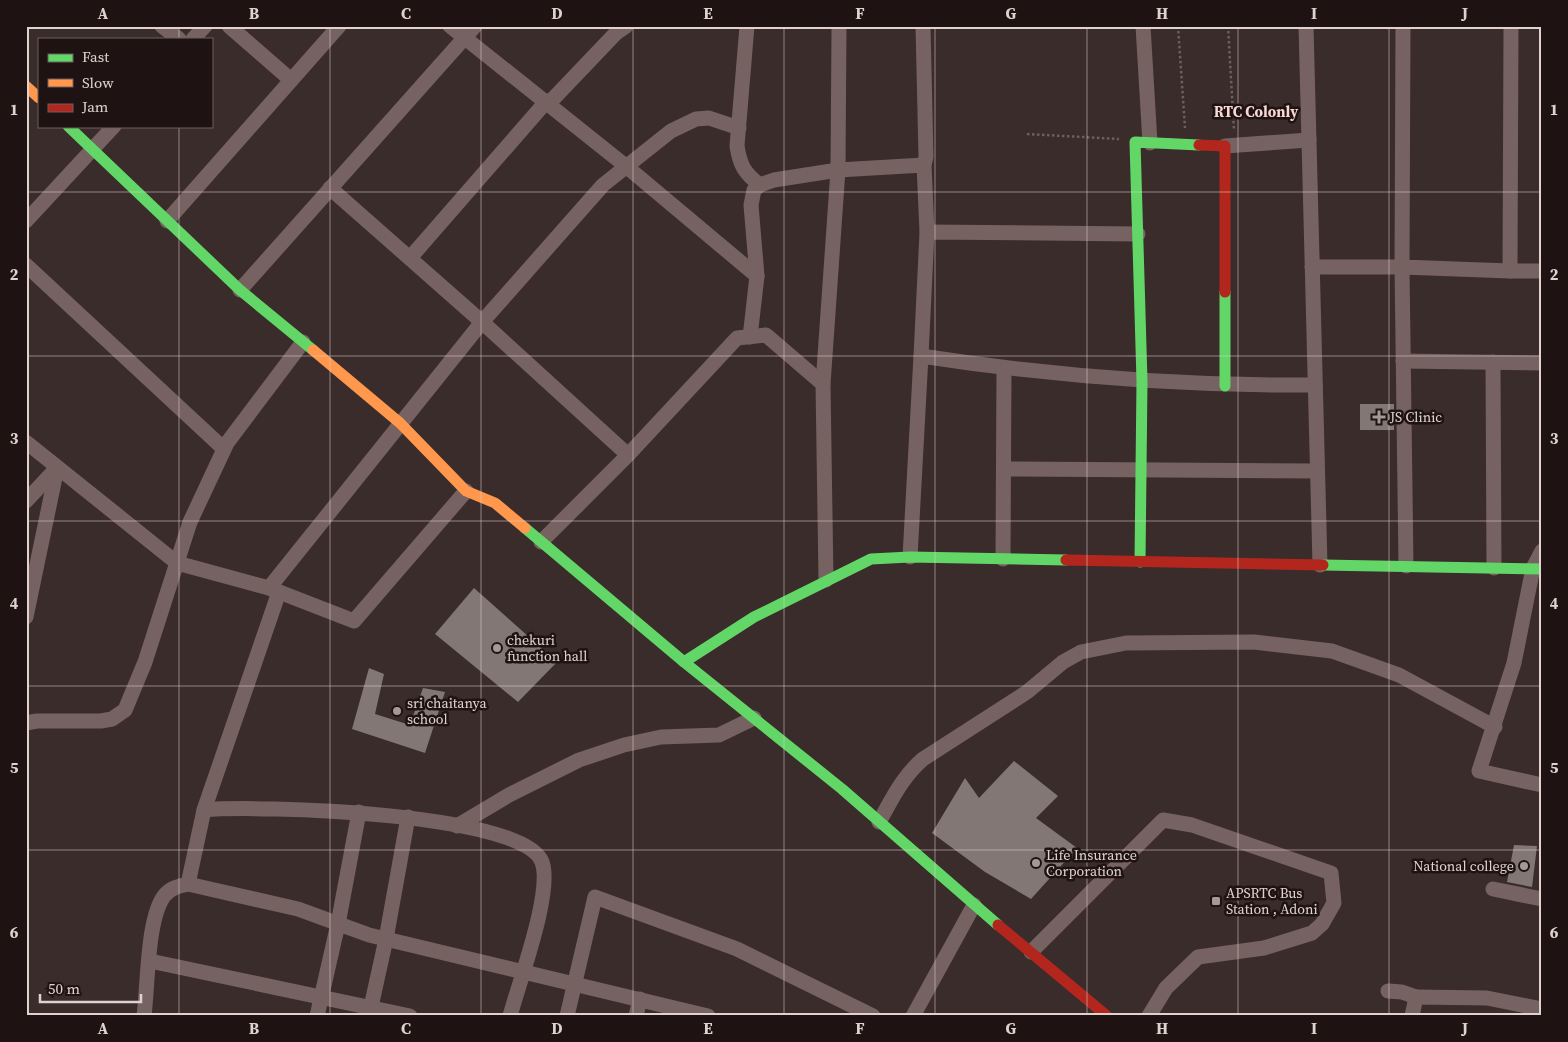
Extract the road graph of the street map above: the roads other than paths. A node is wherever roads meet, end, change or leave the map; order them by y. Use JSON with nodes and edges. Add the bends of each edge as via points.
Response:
{"nodes":[{"id":1,"x":162,"y":26,"type":"edge"},
{"id":2,"x":205,"y":26,"type":"edge"},
{"id":3,"x":228,"y":26,"type":"edge"},
{"id":4,"x":339,"y":26,"type":"edge"},
{"id":5,"x":450,"y":26,"type":"edge"},
{"id":6,"x":475,"y":26,"type":"edge"},
{"id":7,"x":626,"y":26,"type":"edge"},
{"id":8,"x":747,"y":26,"type":"edge"},
{"id":9,"x":839,"y":26,"type":"edge"},
{"id":10,"x":923,"y":26,"type":"edge"},
{"id":11,"x":1143,"y":26,"type":"edge"},
{"id":12,"x":1306,"y":26,"type":"edge"},
{"id":13,"x":1403,"y":26,"type":"edge"},
{"id":14,"x":1511,"y":26,"type":"edge"},
{"id":15,"x":178,"y":38,"type":"edge"},
{"id":16,"x":194,"y":38,"type":"edge"},
{"id":17,"x":464,"y":38,"type":"junction"},
{"id":18,"x":291,"y":80,"type":"junction"},
{"id":19,"x":26,"y":86,"type":"edge"},
{"id":20,"x":38,"y":97,"type":"edge"},
{"id":21,"x":545,"y":103,"type":"junction"},
{"id":22,"x":70,"y":128,"type":"edge"},
{"id":23,"x":112,"y":128,"type":"edge"},
{"id":24,"x":739,"y":128,"type":"junction"},
{"id":25,"x":1309,"y":140,"type":"junction"},
{"id":26,"x":1150,"y":143,"type":"junction"},
{"id":27,"x":1230,"y":143,"type":"junction"},
{"id":28,"x":92,"y":150,"type":"junction"},
{"id":29,"x":924,"y":165,"type":"junction"},
{"id":30,"x":627,"y":167,"type":"junction"},
{"id":31,"x":838,"y":170,"type":"junction"},
{"id":32,"x":760,"y":184,"type":"junction"},
{"id":33,"x":330,"y":188,"type":"junction"},
{"id":34,"x":26,"y":221,"type":"edge"},
{"id":35,"x":167,"y":221,"type":"junction"},
{"id":36,"x":927,"y":232,"type":"junction"},
{"id":37,"x":1138,"y":234,"type":"junction"},
{"id":38,"x":410,"y":258,"type":"junction"},
{"id":39,"x":26,"y":265,"type":"edge"},
{"id":40,"x":1312,"y":267,"type":"junction"},
{"id":41,"x":1402,"y":267,"type":"junction"},
{"id":42,"x":1510,"y":271,"type":"junction"},
{"id":43,"x":1542,"y":271,"type":"edge"},
{"id":44,"x":757,"y":276,"type":"junction"},
{"id":45,"x":240,"y":290,"type":"junction"},
{"id":46,"x":482,"y":322,"type":"junction"},
{"id":47,"x":750,"y":337,"type":"junction"},
{"id":48,"x":303,"y":342,"type":"junction"},
{"id":49,"x":921,"y":356,"type":"junction"},
{"id":50,"x":1403,"y":361,"type":"junction"},
{"id":51,"x":1493,"y":362,"type":"junction"},
{"id":52,"x":1542,"y":363,"type":"edge"},
{"id":53,"x":1004,"y":369,"type":"junction"},
{"id":54,"x":1142,"y":381,"type":"junction"},
{"id":55,"x":823,"y":384,"type":"junction"},
{"id":56,"x":1315,"y":385,"type":"junction"},
{"id":57,"x":1225,"y":386,"type":"junction"},
{"id":58,"x":400,"y":422,"type":"junction"},
{"id":59,"x":26,"y":442,"type":"edge"},
{"id":60,"x":224,"y":449,"type":"junction"},
{"id":61,"x":628,"y":456,"type":"junction"},
{"id":62,"x":57,"y":468,"type":"junction"},
{"id":63,"x":1142,"y":468,"type":"junction"},
{"id":64,"x":1004,"y":469,"type":"junction"},
{"id":65,"x":1317,"y":471,"type":"junction"},
{"id":66,"x":466,"y":491,"type":"junction"},
{"id":67,"x":26,"y":501,"type":"edge"},
{"id":68,"x":541,"y":542,"type":"junction"},
{"id":69,"x":1542,"y":551,"type":"edge"},
{"id":70,"x":910,"y":557,"type":"junction"},
{"id":71,"x":1003,"y":559,"type":"junction"},
{"id":72,"x":1140,"y":562,"type":"junction"},
{"id":73,"x":177,"y":563,"type":"junction"},
{"id":74,"x":1320,"y":565,"type":"junction"},
{"id":75,"x":1406,"y":566,"type":"junction"},
{"id":76,"x":1494,"y":568,"type":"junction"},
{"id":77,"x":1537,"y":569,"type":"edge"},
{"id":78,"x":826,"y":580,"type":"junction"},
{"id":79,"x":274,"y":590,"type":"junction"},
{"id":80,"x":26,"y":617,"type":"edge"},
{"id":81,"x":684,"y":662,"type":"junction"},
{"id":82,"x":26,"y":711,"type":"edge"},
{"id":83,"x":754,"y":718,"type":"junction"},
{"id":84,"x":49,"y":721,"type":"junction"},
{"id":85,"x":26,"y":723,"type":"edge"},
{"id":86,"x":1495,"y":727,"type":"junction"},
{"id":87,"x":1542,"y":785,"type":"edge"},
{"id":88,"x":204,"y":810,"type":"junction"},
{"id":89,"x":359,"y":812,"type":"junction"},
{"id":90,"x":408,"y":817,"type":"junction"},
{"id":91,"x":879,"y":822,"type":"junction"},
{"id":92,"x":457,"y":826,"type":"junction"},
{"id":93,"x":188,"y":884,"type":"junction"},
{"id":94,"x":1493,"y":889,"type":"dead end"},
{"id":95,"x":1542,"y":899,"type":"edge"},
{"id":96,"x":974,"y":905,"type":"junction"},
{"id":97,"x":338,"y":924,"type":"junction"},
{"id":98,"x":386,"y":939,"type":"junction"},
{"id":99,"x":1031,"y":952,"type":"junction"},
{"id":100,"x":150,"y":961,"type":"junction"},
{"id":101,"x":523,"y":971,"type":"junction"},
{"id":102,"x":575,"y":983,"type":"junction"},
{"id":103,"x":1388,"y":992,"type":"dead end"},
{"id":104,"x":322,"y":996,"type":"junction"},
{"id":105,"x":1416,"y":997,"type":"junction"},
{"id":106,"x":640,"y":999,"type":"junction"},
{"id":107,"x":1542,"y":1009,"type":"edge"},
{"id":108,"x":370,"y":1011,"type":"edge"},
{"id":109,"x":144,"y":1016,"type":"edge"},
{"id":110,"x":317,"y":1016,"type":"edge"},
{"id":111,"x":410,"y":1016,"type":"edge"},
{"id":112,"x":510,"y":1016,"type":"edge"},
{"id":113,"x":567,"y":1016,"type":"edge"},
{"id":114,"x":636,"y":1016,"type":"edge"},
{"id":115,"x":707,"y":1016,"type":"edge"},
{"id":116,"x":873,"y":1016,"type":"edge"},
{"id":117,"x":913,"y":1016,"type":"edge"},
{"id":118,"x":1107,"y":1016,"type":"edge"},
{"id":119,"x":1149,"y":1016,"type":"edge"},
{"id":120,"x":1412,"y":1016,"type":"edge"}],
"edges":[{"from":1,"to":15,"type":"street"},
{"from":2,"to":16,"type":"street"},
{"from":3,"to":18,"type":"street"},
{"from":4,"to":18,"type":"street"},
{"from":5,"to":17,"type":"street"},
{"from":6,"to":17,"type":"street"},
{"from":7,"to":21,"type":"street","via":[[554,98]]},
{"from":8,"to":24,"type":"street"},
{"from":9,"to":31,"type":"street"},
{"from":10,"to":29,"type":"street"},
{"from":11,"to":26,"type":"street"},
{"from":12,"to":25,"type":"street"},
{"from":13,"to":41,"type":"street"},
{"from":14,"to":42,"type":"street"},
{"from":17,"to":21,"type":"street"},
{"from":17,"to":33,"type":"street"},
{"from":18,"to":35,"type":"street"},
{"from":19,"to":20,"type":"street"},
{"from":21,"to":30,"type":"street"},
{"from":21,"to":38,"type":"street"},
{"from":22,"to":28,"type":"street"},
{"from":23,"to":28,"type":"street"},
{"from":24,"to":30,"type":"street","via":[[709,118],[696,118],[671,131]]},
{"from":24,"to":32,"type":"street","via":[[737,146],[740,162],[745,173]]},
{"from":25,"to":27,"type":"street"},
{"from":25,"to":40,"type":"street"},
{"from":26,"to":27,"type":"street"},
{"from":26,"to":37,"type":"street","via":[[1135,142]]},
{"from":27,"to":57,"type":"street"},
{"from":28,"to":34,"type":"street"},
{"from":28,"to":35,"type":"street"},
{"from":29,"to":31,"type":"street"},
{"from":29,"to":36,"type":"street"},
{"from":30,"to":44,"type":"street"},
{"from":30,"to":46,"type":"street","via":[[603,185]]},
{"from":31,"to":32,"type":"street"},
{"from":31,"to":55,"type":"street"},
{"from":32,"to":44,"type":"street","via":[[754,190],[751,205]]},
{"from":33,"to":38,"type":"street"},
{"from":33,"to":45,"type":"street"},
{"from":35,"to":45,"type":"street"},
{"from":36,"to":37,"type":"street"},
{"from":36,"to":49,"type":"street"},
{"from":37,"to":54,"type":"street"},
{"from":38,"to":46,"type":"street"},
{"from":39,"to":60,"type":"street"},
{"from":40,"to":41,"type":"street"},
{"from":40,"to":56,"type":"street"},
{"from":41,"to":42,"type":"street"},
{"from":41,"to":50,"type":"street"},
{"from":42,"to":43,"type":"street"},
{"from":44,"to":47,"type":"street"},
{"from":45,"to":48,"type":"street"},
{"from":46,"to":58,"type":"street"},
{"from":46,"to":61,"type":"street"},
{"from":47,"to":55,"type":"street","via":[[766,335]]},
{"from":47,"to":61,"type":"street","via":[[737,338]]},
{"from":48,"to":58,"type":"street"},
{"from":48,"to":60,"type":"street"},
{"from":49,"to":53,"type":"street"},
{"from":49,"to":70,"type":"street"},
{"from":50,"to":51,"type":"street"},
{"from":50,"to":75,"type":"street"},
{"from":51,"to":52,"type":"street"},
{"from":51,"to":76,"type":"street"},
{"from":53,"to":54,"type":"street"},
{"from":53,"to":64,"type":"street"},
{"from":54,"to":57,"type":"street"},
{"from":54,"to":63,"type":"street"},
{"from":55,"to":78,"type":"street"},
{"from":56,"to":57,"type":"street"},
{"from":56,"to":65,"type":"street"},
{"from":58,"to":66,"type":"street"},
{"from":58,"to":79,"type":"street"},
{"from":59,"to":62,"type":"street"},
{"from":60,"to":73,"type":"street","via":[[190,522]]},
{"from":61,"to":68,"type":"street"},
{"from":62,"to":67,"type":"street"},
{"from":62,"to":73,"type":"street"},
{"from":62,"to":80,"type":"street"},
{"from":63,"to":64,"type":"street"},
{"from":63,"to":65,"type":"street"},
{"from":63,"to":72,"type":"street"},
{"from":64,"to":71,"type":"street"},
{"from":65,"to":74,"type":"street"},
{"from":66,"to":68,"type":"street","via":[[495,503]]},
{"from":66,"to":79,"type":"street","via":[[354,621]]},
{"from":68,"to":81,"type":"street"},
{"from":69,"to":77,"type":"street"},
{"from":70,"to":71,"type":"street"},
{"from":70,"to":78,"type":"street","via":[[871,559]]},
{"from":71,"to":72,"type":"street"},
{"from":72,"to":74,"type":"street"},
{"from":73,"to":79,"type":"street"},
{"from":73,"to":84,"type":"street","via":[[145,662],[125,710],[112,719],[101,721]]},
{"from":74,"to":75,"type":"street"},
{"from":75,"to":76,"type":"street"},
{"from":76,"to":77,"type":"street"},
{"from":77,"to":86,"type":"street"},
{"from":78,"to":81,"type":"street","via":[[754,617]]},
{"from":79,"to":88,"type":"street"},
{"from":81,"to":83,"type":"street"},
{"from":82,"to":84,"type":"street"},
{"from":83,"to":91,"type":"street"},
{"from":83,"to":92,"type":"street","via":[[719,735],[661,737],[579,760],[509,795]]},
{"from":84,"to":85,"type":"street"},
{"from":86,"to":87,"type":"street","via":[[1479,771]]},
{"from":86,"to":91,"type":"street","via":[[1398,675],[1332,651],[1254,642],[1126,643],[1082,652],[1063,662],[1027,692],[922,760],[898,787]]},
{"from":88,"to":89,"type":"street","via":[[233,807]]},
{"from":88,"to":93,"type":"street"},
{"from":89,"to":90,"type":"street"},
{"from":89,"to":97,"type":"street"},
{"from":90,"to":92,"type":"street"},
{"from":90,"to":98,"type":"street"},
{"from":91,"to":96,"type":"street"},
{"from":92,"to":101,"type":"street","via":[[508,838],[541,858],[545,871],[542,902]]},
{"from":93,"to":97,"type":"street","via":[[298,909]]},
{"from":93,"to":100,"type":"street","via":[[164,895],[154,923]]},
{"from":94,"to":95,"type":"street"},
{"from":96,"to":99,"type":"street"},
{"from":96,"to":117,"type":"street"},
{"from":97,"to":98,"type":"street"},
{"from":97,"to":104,"type":"street"},
{"from":98,"to":101,"type":"street"},
{"from":98,"to":108,"type":"street"},
{"from":99,"to":118,"type":"street"},
{"from":99,"to":119,"type":"street","via":[[1163,820],[1192,826],[1331,874],[1334,903],[1322,924],[1312,933],[1264,948],[1198,957],[1166,988]]},
{"from":100,"to":104,"type":"street"},
{"from":100,"to":109,"type":"street"},
{"from":101,"to":102,"type":"street"},
{"from":101,"to":112,"type":"street"},
{"from":102,"to":106,"type":"street"},
{"from":102,"to":113,"type":"street"},
{"from":102,"to":116,"type":"street","via":[[595,897],[737,949]]},
{"from":103,"to":105,"type":"street"},
{"from":104,"to":108,"type":"street"},
{"from":104,"to":110,"type":"street"},
{"from":105,"to":107,"type":"street","via":[[1487,998]]},
{"from":105,"to":120,"type":"street"},
{"from":106,"to":114,"type":"street"},
{"from":106,"to":115,"type":"street"},
{"from":108,"to":111,"type":"street"}]}
